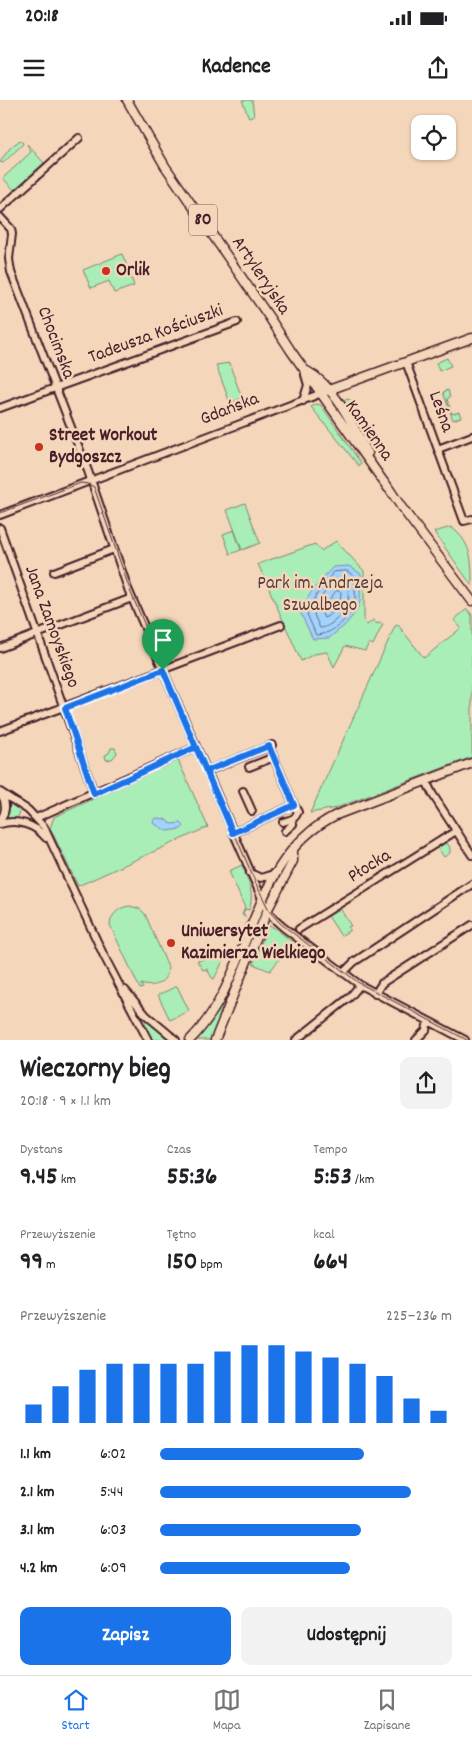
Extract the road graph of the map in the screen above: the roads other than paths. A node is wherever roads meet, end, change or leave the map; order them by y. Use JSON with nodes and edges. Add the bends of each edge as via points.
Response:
{"nodes":[{"id":1,"x":127,"y":100,"type":"edge"},
{"id":2,"x":78,"y":138,"type":"dead end"},
{"id":3,"x":0,"y":209,"type":"edge"},
{"id":4,"x":0,"y":217,"type":"edge"},
{"id":5,"x":238,"y":322,"type":"dead end"},
{"id":6,"x":472,"y":338,"type":"edge"},
{"id":7,"x":406,"y":362,"type":"junction"},
{"id":8,"x":303,"y":369,"type":"junction"},
{"id":9,"x":348,"y":384,"type":"junction"},
{"id":10,"x":56,"y":387,"type":"junction"},
{"id":11,"x":330,"y":390,"type":"junction"},
{"id":12,"x":322,"y":393,"type":"junction"},
{"id":13,"x":302,"y":401,"type":"junction"},
{"id":14,"x":337,"y":402,"type":"junction"},
{"id":15,"x":0,"y":408,"type":"edge"},
{"id":16,"x":472,"y":436,"type":"edge"},
{"id":17,"x":438,"y":449,"type":"junction"},
{"id":18,"x":91,"y":480,"type":"junction"},
{"id":19,"x":388,"y":488,"type":"junction"},
{"id":20,"x":0,"y":514,"type":"edge"},
{"id":21,"x":472,"y":519,"type":"edge"},
{"id":22,"x":0,"y":528,"type":"edge"},
{"id":23,"x":114,"y":549,"type":"junction"},
{"id":24,"x":54,"y":572,"type":"dead end"},
{"id":25,"x":132,"y":598,"type":"junction"},
{"id":26,"x":472,"y":601,"type":"edge"},
{"id":27,"x":281,"y":625,"type":"dead end"},
{"id":28,"x":38,"y":634,"type":"junction"},
{"id":29,"x":0,"y":648,"type":"edge"},
{"id":30,"x":163,"y":670,"type":"junction"},
{"id":31,"x":65,"y":708,"type":"junction"},
{"id":32,"x":0,"y":731,"type":"edge"},
{"id":33,"x":196,"y":747,"type":"junction"},
{"id":34,"x":274,"y":757,"type":"junction"},
{"id":35,"x":472,"y":763,"type":"edge"},
{"id":36,"x":249,"y":767,"type":"dead end"},
{"id":37,"x":206,"y":771,"type":"junction"},
{"id":38,"x":426,"y":781,"type":"junction"},
{"id":39,"x":243,"y":791,"type":"dead end"},
{"id":40,"x":0,"y":792,"type":"edge"},
{"id":41,"x":94,"y":794,"type":"junction"},
{"id":42,"x":294,"y":805,"type":"junction"},
{"id":43,"x":252,"y":811,"type":"dead end"},
{"id":44,"x":36,"y":818,"type":"junction"},
{"id":45,"x":294,"y":819,"type":"junction"},
{"id":46,"x":281,"y":821,"type":"dead end"},
{"id":47,"x":0,"y":822,"type":"edge"},
{"id":48,"x":456,"y":831,"type":"junction"},
{"id":49,"x":285,"y":832,"type":"dead end"},
{"id":50,"x":233,"y":833,"type":"junction"},
{"id":51,"x":52,"y":845,"type":"junction"},
{"id":52,"x":292,"y":848,"type":"junction"},
{"id":53,"x":472,"y":855,"type":"edge"},
{"id":54,"x":250,"y":873,"type":"junction"},
{"id":55,"x":276,"y":873,"type":"junction"},
{"id":56,"x":472,"y":884,"type":"edge"},
{"id":57,"x":262,"y":900,"type":"junction"},
{"id":58,"x":268,"y":910,"type":"junction"},
{"id":59,"x":472,"y":925,"type":"edge"},
{"id":60,"x":299,"y":929,"type":"dead end"},
{"id":61,"x":343,"y":973,"type":"junction"},
{"id":62,"x":116,"y":979,"type":"junction"},
{"id":63,"x":360,"y":985,"type":"junction"},
{"id":64,"x":375,"y":994,"type":"junction"},
{"id":65,"x":428,"y":1021,"type":"junction"},
{"id":66,"x":148,"y":1040,"type":"edge"},
{"id":67,"x":176,"y":1040,"type":"edge"},
{"id":68,"x":190,"y":1040,"type":"edge"},
{"id":69,"x":215,"y":1040,"type":"edge"},
{"id":70,"x":296,"y":1040,"type":"edge"},
{"id":71,"x":416,"y":1040,"type":"edge"},
{"id":72,"x":465,"y":1040,"type":"edge"}],
"edges":[{"from":1,"to":8,"type":"main road","name":"Artyleryjska","number":"80","via":[[162,162]]},
{"from":2,"to":3,"type":"street"},
{"from":4,"to":10,"type":"street","name":"Chocimska","via":[[12,234],[11,272]]},
{"from":5,"to":10,"type":"street","name":"Tadeusza Kościuszki"},
{"from":6,"to":7,"type":"main road","name":"Gdańska"},
{"from":7,"to":9,"type":"main road","name":"Gdańska"},
{"from":7,"to":17,"type":"street","name":"Leśna"},
{"from":8,"to":11,"type":"main road","name":"Artyleryjska","number":"80"},
{"from":8,"to":12,"type":"main road","name":"Artyleryjska","number":"80"},
{"from":8,"to":13,"type":"street","via":[[308,385]]},
{"from":9,"to":11,"type":"main road","name":"Gdańska"},
{"from":9,"to":14,"type":"main road","via":[[340,392]]},
{"from":10,"to":15,"type":"street","name":"Tadeusza Kościuszki"},
{"from":10,"to":18,"type":"street","name":"Chocimska"},
{"from":11,"to":12,"type":"main road","name":"Gdańska"},
{"from":11,"to":14,"type":"main road","name":"Kamienna","number":"80"},
{"from":12,"to":13,"type":"street","name":"Gdańska"},
{"from":12,"to":19,"type":"main road","name":"Kamienna","number":"80"},
{"from":13,"to":18,"type":"street","name":"Gdańska"},
{"from":14,"to":19,"type":"main road","name":"Kamienna","number":"80"},
{"from":16,"to":17,"type":"street"},
{"from":17,"to":21,"type":"street","name":"Leśna","via":[[464,521]]},
{"from":18,"to":20,"type":"street","name":"Gdańska"},
{"from":18,"to":23,"type":"street","name":"Chocimska"},
{"from":19,"to":26,"type":"main road","name":"Kamienna","number":"80"},
{"from":22,"to":28,"type":"street","name":"Jana Zamoyskiego"},
{"from":23,"to":24,"type":"street","via":[[66,564]]},
{"from":23,"to":25,"type":"street","name":"Chocimska"},
{"from":25,"to":28,"type":"street"},
{"from":25,"to":30,"type":"street","name":"Chocimska"},
{"from":27,"to":30,"type":"street"},
{"from":28,"to":29,"type":"street"},
{"from":28,"to":31,"type":"street","name":"Jana Zamoyskiego"},
{"from":30,"to":31,"type":"street"},
{"from":30,"to":33,"type":"street","name":"Chocimska"},
{"from":31,"to":32,"type":"street"},
{"from":31,"to":41,"type":"street","name":"Jana Zamoyskiego"},
{"from":33,"to":37,"type":"street","name":"Chocimska"},
{"from":33,"to":41,"type":"street"},
{"from":34,"to":36,"type":"street"},
{"from":34,"to":37,"type":"street","via":[[270,745]]},
{"from":34,"to":42,"type":"street"},
{"from":35,"to":38,"type":"main road"},
{"from":37,"to":50,"type":"street","name":"Chocimska"},
{"from":38,"to":48,"type":"street"},
{"from":38,"to":52,"type":"main road","via":[[326,820]]},
{"from":39,"to":43,"type":"street"},
{"from":40,"to":44,"type":"street"},
{"from":40,"to":47,"type":"street","via":[[5,809]]},
{"from":41,"to":44,"type":"street"},
{"from":42,"to":45,"type":"street","via":[[298,812]]},
{"from":42,"to":50,"type":"street"},
{"from":44,"to":51,"type":"street"},
{"from":45,"to":46,"type":"street"},
{"from":45,"to":49,"type":"street"},
{"from":47,"to":51,"type":"street","via":[[30,826],[42,833]]},
{"from":48,"to":53,"type":"street"},
{"from":48,"to":60,"type":"street","name":"Płocka"},
{"from":50,"to":54,"type":"street","name":"Chocimska"},
{"from":51,"to":62,"type":"street"},
{"from":52,"to":55,"type":"main road"},
{"from":52,"to":58,"type":"main road","via":[[293,861]]},
{"from":54,"to":55,"type":"street","via":[[263,878]]},
{"from":54,"to":57,"type":"street","name":"Chocimska"},
{"from":55,"to":57,"type":"main road"},
{"from":56,"to":61,"type":"street","via":[[354,962]]},
{"from":57,"to":58,"type":"street","name":"Chocimska"},
{"from":57,"to":68,"type":"main road","via":[[220,1000],[204,1026]]},
{"from":58,"to":61,"type":"street","name":"Chocimska","via":[[272,918]]},
{"from":58,"to":69,"type":"main road"},
{"from":59,"to":64,"type":"street","via":[[382,983]]},
{"from":61,"to":63,"type":"street","name":"Chocimska"},
{"from":62,"to":66,"type":"street"},
{"from":62,"to":67,"type":"street","via":[[146,1015]]},
{"from":63,"to":64,"type":"street","name":"Chocimska"},
{"from":63,"to":70,"type":"street","via":[[350,997]]},
{"from":64,"to":65,"type":"street","name":"Chocimska"},
{"from":65,"to":71,"type":"street","via":[[426,1030]]},
{"from":65,"to":72,"type":"street","name":"Chocimska"}]}
